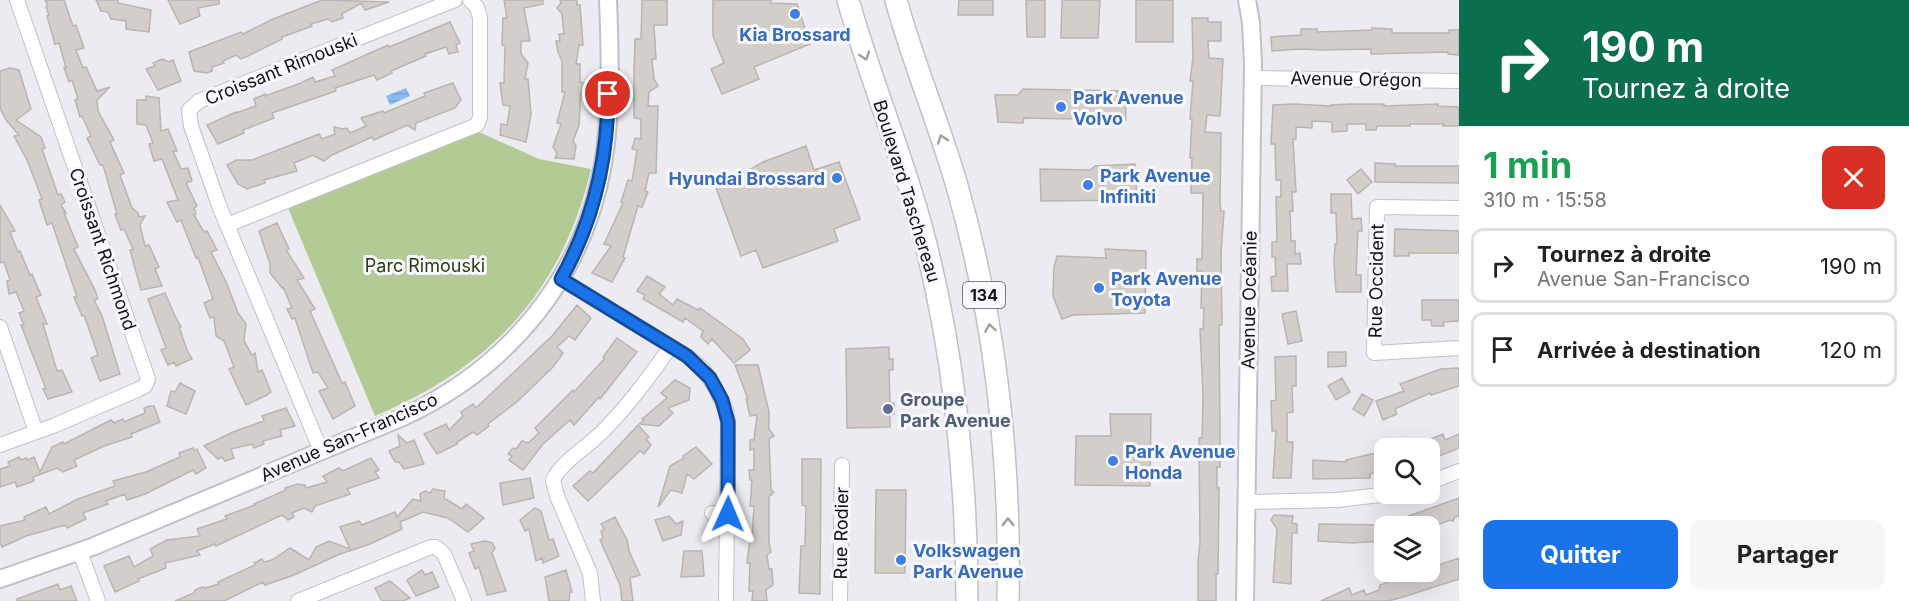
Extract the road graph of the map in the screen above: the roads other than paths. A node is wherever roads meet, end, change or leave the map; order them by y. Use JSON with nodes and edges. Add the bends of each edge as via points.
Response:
{"nodes":[{"id":1,"x":17,"y":0,"type":"edge"},
{"id":2,"x":455,"y":0,"type":"edge"},
{"id":3,"x":470,"y":0,"type":"edge"},
{"id":4,"x":608,"y":0,"type":"edge"},
{"id":5,"x":848,"y":0,"type":"edge"},
{"id":6,"x":896,"y":0,"type":"edge"},
{"id":7,"x":1247,"y":0,"type":"edge"},
{"id":8,"x":1252,"y":78,"type":"junction"},
{"id":9,"x":1459,"y":81,"type":"edge"},
{"id":10,"x":1459,"y":208,"type":"edge"},
{"id":11,"x":227,"y":225,"type":"junction"},
{"id":12,"x":561,"y":279,"type":"junction"},
{"id":13,"x":0,"y":327,"type":"edge"},
{"id":14,"x":671,"y":346,"type":"junction"},
{"id":15,"x":1459,"y":348,"type":"edge"},
{"id":16,"x":36,"y":432,"type":"junction"},
{"id":17,"x":0,"y":445,"type":"edge"},
{"id":18,"x":321,"y":451,"type":"junction"},
{"id":19,"x":842,"y":465,"type":"dead end"},
{"id":20,"x":1459,"y":471,"type":"edge"},
{"id":21,"x":1440,"y":478,"type":"edge"},
{"id":22,"x":1374,"y":496,"type":"edge"},
{"id":23,"x":1246,"y":502,"type":"junction"},
{"id":24,"x":712,"y":513,"type":"dead end"},
{"id":25,"x":728,"y":514,"type":"junction"},
{"id":26,"x":80,"y":552,"type":"junction"},
{"id":27,"x":0,"y":579,"type":"edge"},
{"id":28,"x":98,"y":601,"type":"edge"},
{"id":29,"x":298,"y":601,"type":"edge"},
{"id":30,"x":464,"y":601,"type":"edge"},
{"id":31,"x":593,"y":601,"type":"edge"},
{"id":32,"x":726,"y":601,"type":"edge"},
{"id":33,"x":840,"y":601,"type":"edge"},
{"id":34,"x":967,"y":601,"type":"edge"},
{"id":35,"x":1008,"y":601,"type":"edge"},
{"id":36,"x":1245,"y":601,"type":"edge"}],
"edges":[{"from":1,"to":16,"type":"street","name":"Croissant Richmond","via":[[148,378],[145,386],[137,390]]},
{"from":2,"to":11,"type":"street","name":"Croissant Rimouski","via":[[194,104],[189,110],[191,126]]},
{"from":3,"to":11,"type":"street","via":[[480,18],[477,125]]},
{"from":4,"to":12,"type":"street","name":"Avenue San-Francisco","via":[[608,115],[603,163],[586,224]]},
{"from":5,"to":34,"type":"main road","name":"Boulevard Taschereau","number":"134","one_way":true,"via":[[912,196],[937,292],[958,435]]},
{"from":35,"to":6,"type":"main road","number":"134","one_way":true,"via":[[1005,443],[986,306],[956,180]]},
{"from":7,"to":8,"type":"street","name":"Avenue Océanie"},
{"from":8,"to":9,"type":"street","name":"Avenue Orégon"},
{"from":8,"to":23,"type":"street","name":"Avenue Océanie"},
{"from":10,"to":15,"type":"street","name":"Rue Occident","via":[[1377,207],[1374,353]]},
{"from":11,"to":18,"type":"street","name":"Croissant Rimouski"},
{"from":12,"to":14,"type":"street"},
{"from":12,"to":18,"type":"street","name":"Avenue San-Francisco","via":[[519,335],[464,382],[413,412]]},
{"from":13,"to":16,"type":"street"},
{"from":14,"to":25,"type":"street","via":[[702,369],[726,410]]},
{"from":14,"to":31,"type":"street","via":[[628,404],[553,480],[590,573]]},
{"from":16,"to":17,"type":"street","name":"Croissant Richmond"},
{"from":18,"to":26,"type":"street","name":"Avenue San-Francisco"},
{"from":19,"to":33,"type":"street","name":"Rue Rodier"},
{"from":20,"to":21,"type":"street"},
{"from":22,"to":23,"type":"street","via":[[1329,501]]},
{"from":23,"to":36,"type":"street","name":"Avenue Océanie"},
{"from":24,"to":25,"type":"street"},
{"from":25,"to":32,"type":"street"},
{"from":26,"to":27,"type":"street","name":"Avenue San-Francisco"},
{"from":26,"to":28,"type":"street"},
{"from":29,"to":30,"type":"street","via":[[436,547],[444,554]]}]}
